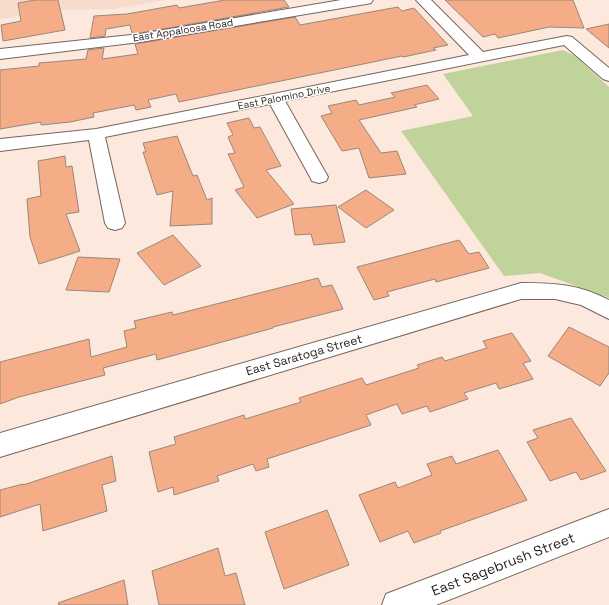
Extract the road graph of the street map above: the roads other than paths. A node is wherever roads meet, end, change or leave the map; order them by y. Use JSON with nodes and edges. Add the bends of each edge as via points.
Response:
{"nodes":[{"id":1,"x":366,"y":0,"type":"edge"},
{"id":2,"x":423,"y":0,"type":"edge"},
{"id":3,"x":0,"y":54,"type":"edge"},
{"id":4,"x":479,"y":57,"type":"junction"},
{"id":5,"x":609,"y":76,"type":"edge"},
{"id":6,"x":275,"y":99,"type":"junction"},
{"id":7,"x":96,"y":134,"type":"junction"},
{"id":8,"x":0,"y":145,"type":"edge"},
{"id":9,"x":319,"y":177,"type":"dead end"},
{"id":10,"x":116,"y":223,"type":"dead end"},
{"id":11,"x":609,"y":310,"type":"edge"},
{"id":12,"x":0,"y":445,"type":"edge"},
{"id":13,"x":609,"y":523,"type":"edge"},
{"id":14,"x":396,"y":605,"type":"edge"}],
"edges":[{"from":1,"to":3,"type":"street","name":"East Appaloosa Road","via":[[140,38]]},
{"from":2,"to":4,"type":"street"},
{"from":4,"to":5,"type":"street","name":"East Palomino Drive","via":[[567,40]]},
{"from":4,"to":6,"type":"street","name":"East Palomino Drive"},
{"from":6,"to":7,"type":"street","name":"East Palomino Drive"},
{"from":6,"to":9,"type":"street"},
{"from":7,"to":8,"type":"street","name":"East Palomino Drive"},
{"from":7,"to":10,"type":"street"},
{"from":11,"to":12,"type":"street","name":"East Saratoga Street","via":[[586,298],[556,291],[521,291]]},
{"from":13,"to":14,"type":"street","name":"East Sagebrush Street"}]}
